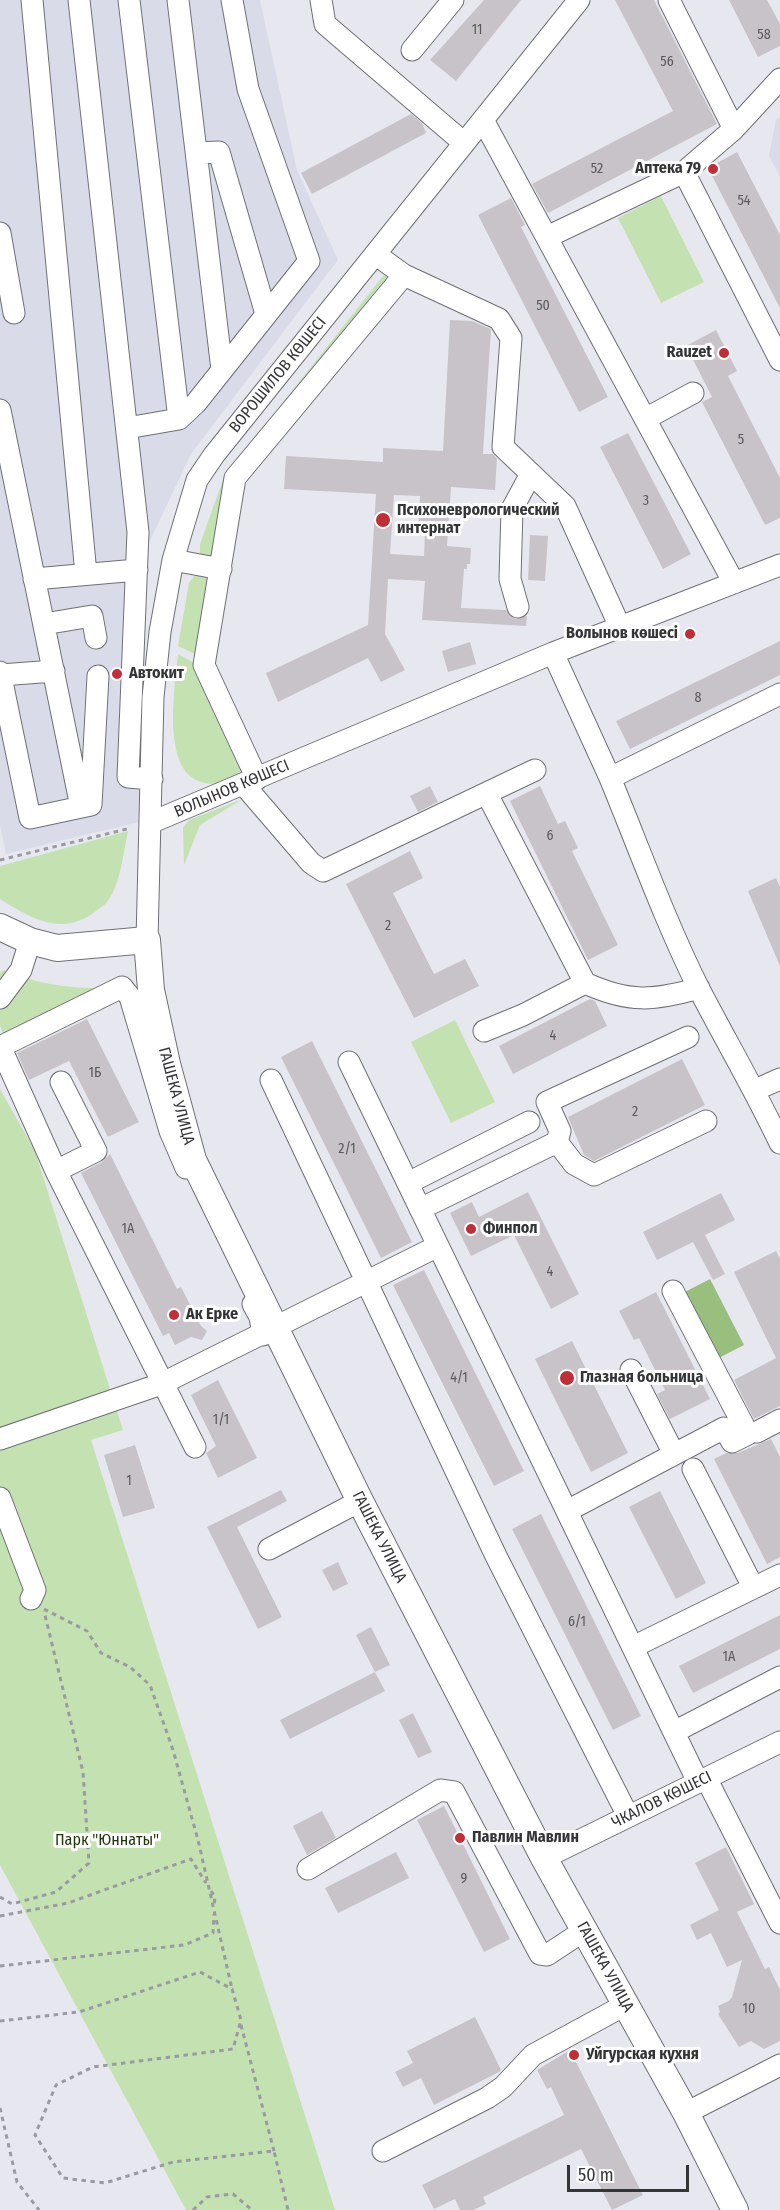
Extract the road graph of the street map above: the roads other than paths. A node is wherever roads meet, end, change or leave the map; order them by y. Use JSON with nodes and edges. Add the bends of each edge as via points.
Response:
{"nodes":[{"id":1,"x":32,"y":0,"type":"edge"},
{"id":2,"x":79,"y":0,"type":"edge"},
{"id":3,"x":129,"y":0,"type":"edge"},
{"id":4,"x":178,"y":0,"type":"edge"},
{"id":5,"x":232,"y":0,"type":"edge"},
{"id":6,"x":321,"y":0,"type":"edge"},
{"id":7,"x":453,"y":0,"type":"edge"},
{"id":8,"x":579,"y":0,"type":"edge"},
{"id":9,"x":669,"y":0,"type":"edge"},
{"id":10,"x":411,"y":50,"type":"dead end"},
{"id":11,"x":780,"y":79,"type":"edge"},
{"id":12,"x":483,"y":120,"type":"junction"},
{"id":13,"x":734,"y":129,"type":"junction"},
{"id":14,"x":464,"y":143,"type":"junction"},
{"id":15,"x":197,"y":153,"type":"junction"},
{"id":16,"x":684,"y":172,"type":"junction"},
{"id":17,"x":0,"y":233,"type":"edge"},
{"id":18,"x":547,"y":237,"type":"junction"},
{"id":19,"x":375,"y":254,"type":"junction"},
{"id":20,"x":404,"y":275,"type":"junction"},
{"id":21,"x":14,"y":313,"type":"dead end"},
{"id":22,"x":266,"y":314,"type":"junction"},
{"id":23,"x":780,"y":360,"type":"edge"},
{"id":24,"x":222,"y":370,"type":"junction"},
{"id":25,"x":693,"y":393,"type":"dead end"},
{"id":26,"x":0,"y":410,"type":"edge"},
{"id":27,"x":179,"y":419,"type":"junction"},
{"id":28,"x":645,"y":419,"type":"junction"},
{"id":29,"x":127,"y":428,"type":"junction"},
{"id":30,"x":531,"y":474,"type":"junction"},
{"id":31,"x":173,"y":560,"type":"junction"},
{"id":32,"x":780,"y":565,"type":"edge"},
{"id":33,"x":221,"y":569,"type":"junction"},
{"id":34,"x":137,"y":570,"type":"junction"},
{"id":35,"x":86,"y":574,"type":"junction"},
{"id":36,"x":34,"y":579,"type":"junction"},
{"id":37,"x":734,"y":583,"type":"junction"},
{"id":38,"x":518,"y":606,"type":"dead end"},
{"id":39,"x":44,"y":624,"type":"junction"},
{"id":40,"x":620,"y":627,"type":"junction"},
{"id":41,"x":96,"y":638,"type":"dead end"},
{"id":42,"x":553,"y":653,"type":"junction"},
{"id":43,"x":54,"y":671,"type":"junction"},
{"id":44,"x":0,"y":673,"type":"edge"},
{"id":45,"x":98,"y":676,"type":"dead end"},
{"id":46,"x":780,"y":694,"type":"edge"},
{"id":47,"x":535,"y":770,"type":"dead end"},
{"id":48,"x":610,"y":778,"type":"junction"},
{"id":49,"x":152,"y":779,"type":"junction"},
{"id":50,"x":250,"y":782,"type":"junction"},
{"id":51,"x":487,"y":794,"type":"junction"},
{"id":52,"x":81,"y":807,"type":"junction"},
{"id":53,"x":150,"y":823,"type":"junction"},
{"id":54,"x":0,"y":927,"type":"edge"},
{"id":55,"x":147,"y":940,"type":"junction"},
{"id":56,"x":30,"y":941,"type":"junction"},
{"id":57,"x":585,"y":983,"type":"junction"},
{"id":58,"x":699,"y":988,"type":"junction"},
{"id":59,"x":0,"y":998,"type":"edge"},
{"id":60,"x":484,"y":1031,"type":"dead end"},
{"id":61,"x":688,"y":1037,"type":"dead end"},
{"id":62,"x":0,"y":1047,"type":"edge"},
{"id":63,"x":349,"y":1062,"type":"dead end"},
{"id":64,"x":780,"y":1078,"type":"edge"},
{"id":65,"x":271,"y":1080,"type":"dead end"},
{"id":66,"x":62,"y":1082,"type":"dead end"},
{"id":67,"x":755,"y":1090,"type":"junction"},
{"id":68,"x":706,"y":1121,"type":"dead end"},
{"id":69,"x":529,"y":1122,"type":"dead end"},
{"id":70,"x":558,"y":1142,"type":"junction"},
{"id":71,"x":780,"y":1143,"type":"edge"},
{"id":72,"x":56,"y":1171,"type":"junction"},
{"id":73,"x":408,"y":1183,"type":"junction"},
{"id":74,"x":420,"y":1209,"type":"junction"},
{"id":75,"x":438,"y":1246,"type":"junction"},
{"id":76,"x":367,"y":1281,"type":"junction"},
{"id":77,"x":673,"y":1291,"type":"dead end"},
{"id":78,"x":269,"y":1332,"type":"junction"},
{"id":79,"x":631,"y":1370,"type":"dead end"},
{"id":80,"x":161,"y":1384,"type":"junction"},
{"id":81,"x":780,"y":1420,"type":"edge"},
{"id":82,"x":757,"y":1432,"type":"dead end"},
{"id":83,"x":0,"y":1439,"type":"edge"},
{"id":84,"x":195,"y":1447,"type":"dead end"},
{"id":85,"x":674,"y":1454,"type":"junction"},
{"id":86,"x":693,"y":1469,"type":"dead end"},
{"id":87,"x":0,"y":1498,"type":"edge"},
{"id":88,"x":360,"y":1501,"type":"junction"},
{"id":89,"x":567,"y":1511,"type":"junction"},
{"id":90,"x":269,"y":1549,"type":"dead end"},
{"id":91,"x":780,"y":1575,"type":"edge"},
{"id":92,"x":753,"y":1587,"type":"junction"},
{"id":93,"x":31,"y":1599,"type":"dead end"},
{"id":94,"x":633,"y":1647,"type":"junction"},
{"id":95,"x":780,"y":1677,"type":"edge"},
{"id":96,"x":674,"y":1732,"type":"junction"},
{"id":97,"x":780,"y":1742,"type":"edge"},
{"id":98,"x":702,"y":1780,"type":"junction"},
{"id":99,"x":628,"y":1816,"type":"junction"},
{"id":100,"x":543,"y":1858,"type":"junction"},
{"id":101,"x":308,"y":1869,"type":"dead end"},
{"id":102,"x":780,"y":1923,"type":"edge"},
{"id":103,"x":585,"y":1930,"type":"junction"},
{"id":104,"x":625,"y":2005,"type":"junction"},
{"id":105,"x":780,"y":2065,"type":"edge"},
{"id":106,"x":686,"y":2113,"type":"junction"},
{"id":107,"x":383,"y":2151,"type":"dead end"},
{"id":108,"x":735,"y":2210,"type":"edge"}],
"edges":[{"from":1,"to":35,"type":"street"},
{"from":2,"to":29,"type":"street"},
{"from":3,"to":27,"type":"street"},
{"from":4,"to":15,"type":"street"},
{"from":5,"to":22,"type":"street","via":[[248,89],[309,261]]},
{"from":6,"to":14,"type":"street","via":[[325,24]]},
{"from":7,"to":10,"type":"street"},
{"from":8,"to":12,"type":"street","name":"ВОРОШИЛОВ КӨШЕСІ"},
{"from":9,"to":13,"type":"street"},
{"from":11,"to":13,"type":"street"},
{"from":12,"to":14,"type":"street","name":"ВОРОШИЛОВ КӨШЕСІ"},
{"from":12,"to":18,"type":"street"},
{"from":13,"to":16,"type":"street"},
{"from":14,"to":19,"type":"street","name":"ВОРОШИЛОВ КӨШЕСІ"},
{"from":15,"to":22,"type":"street","via":[[219,152]]},
{"from":15,"to":24,"type":"street"},
{"from":16,"to":18,"type":"street"},
{"from":16,"to":23,"type":"street"},
{"from":17,"to":21,"type":"street"},
{"from":18,"to":28,"type":"street"},
{"from":19,"to":20,"type":"street"},
{"from":19,"to":31,"type":"street","name":"ВОРОШИЛОВ КӨШЕСІ","via":[[197,480]]},
{"from":20,"to":30,"type":"street","via":[[499,319],[511,338],[503,447]]},
{"from":20,"to":33,"type":"street","via":[[235,478]]},
{"from":22,"to":24,"type":"street"},
{"from":24,"to":27,"type":"street"},
{"from":25,"to":28,"type":"street"},
{"from":26,"to":36,"type":"street"},
{"from":27,"to":29,"type":"street"},
{"from":28,"to":37,"type":"street"},
{"from":29,"to":34,"type":"street","via":[[138,532]]},
{"from":30,"to":38,"type":"street","via":[[512,509],[510,579]]},
{"from":30,"to":40,"type":"street","via":[[565,506]]},
{"from":31,"to":33,"type":"street"},
{"from":31,"to":49,"type":"street","name":"ВОРОШИЛОВ КӨШЕСІ","via":[[153,697]]},
{"from":32,"to":37,"type":"street","name":"ВОЛЫНОВ КӨШЕСІ"},
{"from":33,"to":50,"type":"street","via":[[204,665]]},
{"from":34,"to":35,"type":"street"},
{"from":34,"to":49,"type":"street","via":[[128,777]]},
{"from":35,"to":36,"type":"street"},
{"from":36,"to":39,"type":"street"},
{"from":37,"to":40,"type":"street","name":"ВОЛЫНОВ КӨШЕСІ"},
{"from":39,"to":41,"type":"street","via":[[92,616]]},
{"from":39,"to":43,"type":"street"},
{"from":40,"to":42,"type":"street","name":"ВОЛЫНОВ КӨШЕСІ"},
{"from":42,"to":48,"type":"street"},
{"from":42,"to":50,"type":"street","name":"ВОЛЫНОВ КӨШЕСІ"},
{"from":43,"to":44,"type":"street"},
{"from":43,"to":52,"type":"street"},
{"from":44,"to":52,"type":"street","via":[[30,818]]},
{"from":45,"to":52,"type":"street","via":[[92,805]]},
{"from":46,"to":48,"type":"street"},
{"from":47,"to":51,"type":"street"},
{"from":48,"to":58,"type":"street"},
{"from":49,"to":53,"type":"street","name":"ВОРОШИЛОВ КӨШЕСІ"},
{"from":50,"to":51,"type":"street","via":[[311,863],[323,871]]},
{"from":50,"to":53,"type":"street","name":"ВОЛЫНОВ КӨШЕСІ"},
{"from":51,"to":57,"type":"street"},
{"from":53,"to":55,"type":"street","name":"ГАШЕКА УЛИЦА"},
{"from":54,"to":56,"type":"main road"},
{"from":55,"to":56,"type":"main road","via":[[57,948]]},
{"from":55,"to":78,"type":"main road","name":"ГАШЕКА УЛИЦА","via":[[151,990],[193,1160]]},
{"from":56,"to":59,"type":"street","via":[[21,969]]},
{"from":57,"to":58,"type":"street","via":[[632,1000],[666,998]]},
{"from":57,"to":60,"type":"street"},
{"from":58,"to":67,"type":"street"},
{"from":61,"to":70,"type":"street","via":[[547,1102],[560,1131]]},
{"from":62,"to":72,"type":"street"},
{"from":62,"to":78,"type":"street","via":[[122,987],[130,997],[143,1034],[170,1131]]},
{"from":63,"to":73,"type":"street"},
{"from":64,"to":67,"type":"street"},
{"from":65,"to":76,"type":"street"},
{"from":66,"to":72,"type":"street","via":[[96,1151]]},
{"from":67,"to":71,"type":"street"},
{"from":68,"to":70,"type":"street","via":[[594,1175],[574,1164]]},
{"from":69,"to":73,"type":"street"},
{"from":70,"to":74,"type":"street"},
{"from":72,"to":80,"type":"street"},
{"from":73,"to":74,"type":"street"},
{"from":74,"to":75,"type":"street"},
{"from":75,"to":76,"type":"street"},
{"from":75,"to":89,"type":"street"},
{"from":76,"to":78,"type":"street"},
{"from":76,"to":99,"type":"street","via":[[496,1557]]},
{"from":77,"to":85,"type":"street","via":[[748,1434],[732,1442],[723,1428]]},
{"from":78,"to":80,"type":"street"},
{"from":78,"to":88,"type":"main road","name":"ГАШЕКА УЛИЦА"},
{"from":79,"to":85,"type":"street"},
{"from":80,"to":83,"type":"street"},
{"from":80,"to":84,"type":"street"},
{"from":81,"to":82,"type":"street"},
{"from":85,"to":89,"type":"street"},
{"from":86,"to":92,"type":"street"},
{"from":87,"to":93,"type":"street","via":[[35,1590]]},
{"from":88,"to":90,"type":"street"},
{"from":88,"to":100,"type":"main road","name":"ГАШЕКА УЛИЦА"},
{"from":89,"to":94,"type":"street"},
{"from":91,"to":92,"type":"street"},
{"from":92,"to":94,"type":"street"},
{"from":94,"to":96,"type":"street"},
{"from":95,"to":96,"type":"street"},
{"from":96,"to":98,"type":"street"},
{"from":97,"to":98,"type":"street","name":"ЧКАЛОВ КӨШЕСІ"},
{"from":98,"to":99,"type":"street","name":"ЧКАЛОВ КӨШЕСІ"},
{"from":98,"to":102,"type":"street"},
{"from":99,"to":100,"type":"street","name":"ЧКАЛОВ КӨШЕСІ"},
{"from":100,"to":103,"type":"main road","name":"ГАШЕКА УЛИЦА"},
{"from":101,"to":103,"type":"street","via":[[447,1789],[454,1792],[540,1954],[548,1955]]},
{"from":103,"to":104,"type":"main road","name":"ГАШЕКА УЛИЦА"},
{"from":104,"to":106,"type":"main road","name":"ГАШЕКА УЛИЦА"},
{"from":104,"to":107,"type":"street","via":[[533,2055],[487,2098]]},
{"from":105,"to":106,"type":"street"},
{"from":106,"to":108,"type":"main road","name":"ГАШЕКА УЛИЦА"}]}
